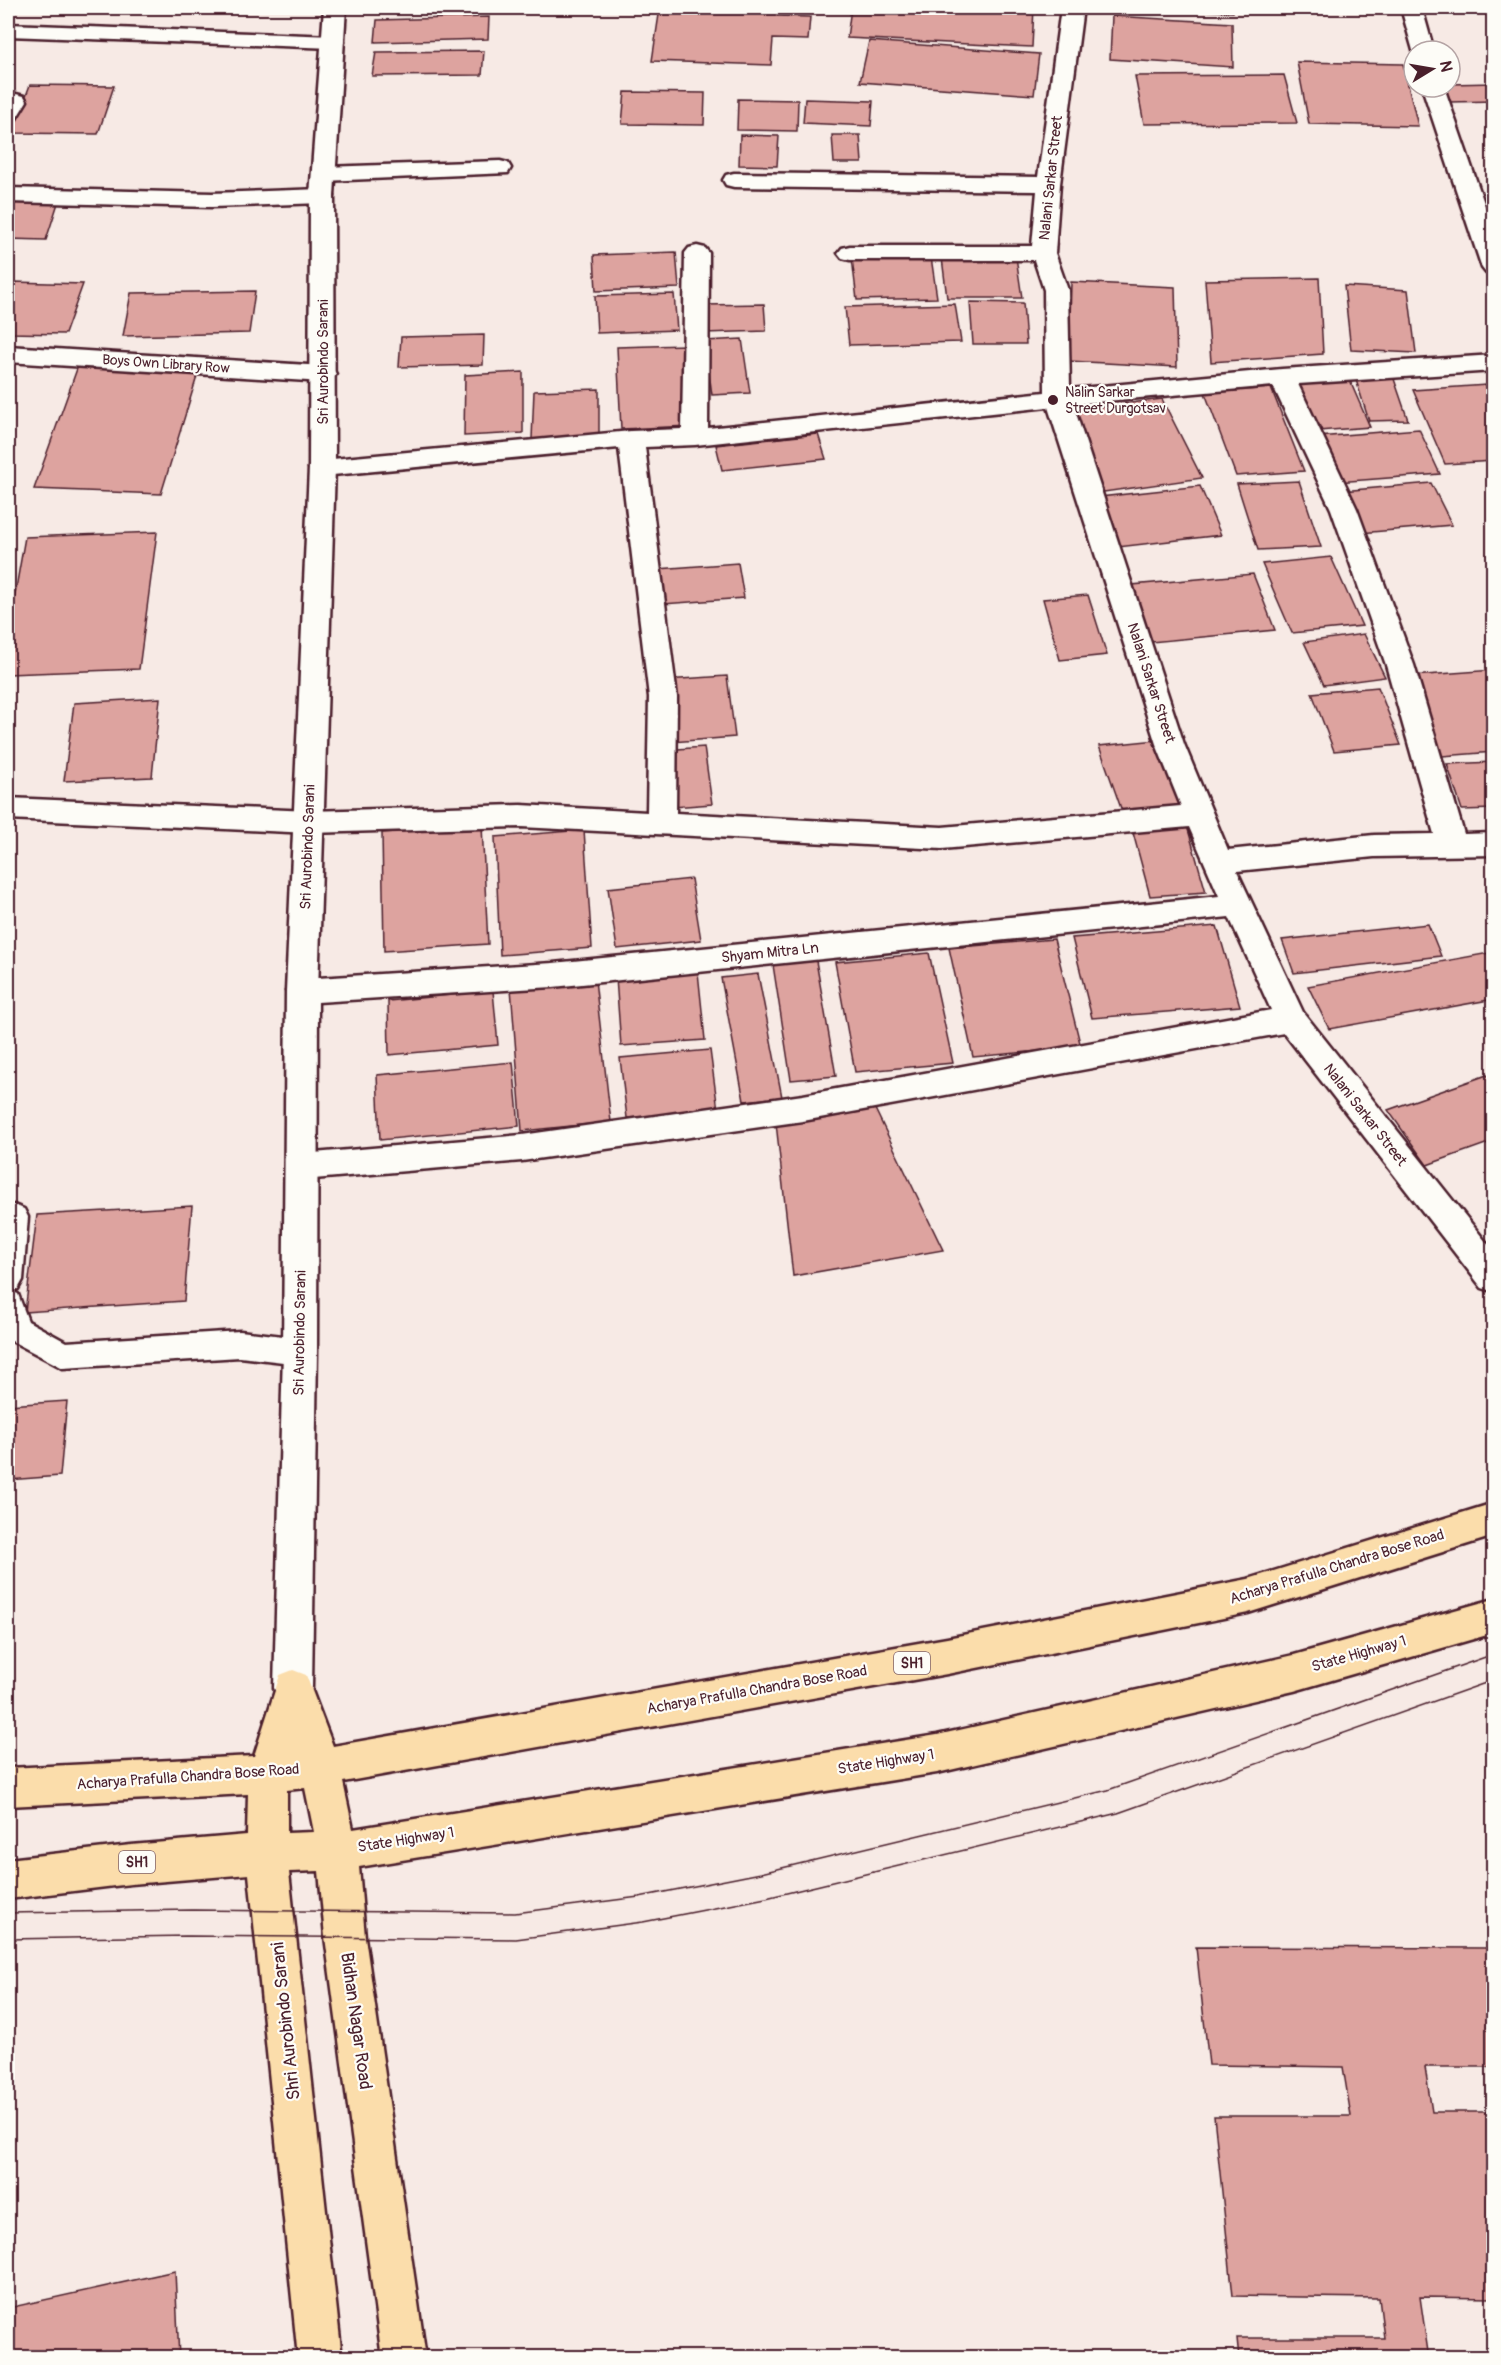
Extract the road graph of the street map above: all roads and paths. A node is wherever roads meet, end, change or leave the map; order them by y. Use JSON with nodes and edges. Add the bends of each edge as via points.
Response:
{"nodes":[{"id":1,"x":335,"y":8,"type":"edge"},
{"id":2,"x":1072,"y":8,"type":"edge"},
{"id":3,"x":1412,"y":8,"type":"edge"},
{"id":4,"x":8,"y":30,"type":"edge"},
{"id":5,"x":1420,"y":39,"type":"edge"},
{"id":6,"x":333,"y":42,"type":"junction"},
{"id":7,"x":1437,"y":99,"type":"edge"},
{"id":8,"x":500,"y":168,"type":"dead end"},
{"id":9,"x":734,"y":180,"type":"dead end"},
{"id":10,"x":1049,"y":184,"type":"junction"},
{"id":11,"x":323,"y":185,"type":"junction"},
{"id":12,"x":8,"y":195,"type":"edge"},
{"id":13,"x":697,"y":253,"type":"dead end"},
{"id":14,"x":850,"y":253,"type":"dead end"},
{"id":15,"x":1043,"y":253,"type":"junction"},
{"id":16,"x":1494,"y":268,"type":"edge"},
{"id":17,"x":8,"y":354,"type":"edge"},
{"id":18,"x":1494,"y":363,"type":"edge"},
{"id":19,"x":324,"y":374,"type":"junction"},
{"id":20,"x":1282,"y":377,"type":"junction"},
{"id":21,"x":1058,"y":398,"type":"junction"},
{"id":22,"x":695,"y":437,"type":"junction"},
{"id":23,"x":631,"y":439,"type":"junction"},
{"id":24,"x":322,"y":468,"type":"junction"},
{"id":25,"x":8,"y":809,"type":"edge"},
{"id":26,"x":1200,"y":815,"type":"junction"},
{"id":27,"x":310,"y":822,"type":"junction"},
{"id":28,"x":661,"y":824,"type":"junction"},
{"id":29,"x":1452,"y":844,"type":"junction"},
{"id":30,"x":1494,"y":844,"type":"edge"},
{"id":31,"x":1218,"y":862,"type":"junction"},
{"id":32,"x":1237,"y":905,"type":"junction"},
{"id":33,"x":302,"y":991,"type":"junction"},
{"id":34,"x":1291,"y":1019,"type":"junction"},
{"id":35,"x":302,"y":1167,"type":"junction"},
{"id":36,"x":14,"y":1217,"type":"dead end"},
{"id":37,"x":1494,"y":1278,"type":"edge"},
{"id":38,"x":8,"y":1280,"type":"edge"},
{"id":39,"x":8,"y":1303,"type":"edge"},
{"id":40,"x":300,"y":1351,"type":"junction"},
{"id":41,"x":1494,"y":1519,"type":"edge"},
{"id":42,"x":1494,"y":1616,"type":"edge"},
{"id":43,"x":293,"y":1688,"type":"junction"},
{"id":44,"x":321,"y":1767,"type":"junction"},
{"id":45,"x":268,"y":1774,"type":"junction"},
{"id":46,"x":8,"y":1787,"type":"edge"},
{"id":47,"x":337,"y":1851,"type":"junction"},
{"id":48,"x":267,"y":1852,"type":"junction"},
{"id":49,"x":8,"y":1879,"type":"edge"},
{"id":50,"x":320,"y":2358,"type":"edge"},
{"id":51,"x":404,"y":2358,"type":"edge"}],
"edges":[{"from":1,"to":6,"type":"street","name":"Sri Aurobindo Sarani"},
{"from":2,"to":10,"type":"street","name":"Nalani Sarkar Street"},
{"from":3,"to":5,"type":"street"},
{"from":4,"to":6,"type":"street"},
{"from":6,"to":11,"type":"street","name":"Sri Aurobindo Sarani"},
{"from":7,"to":16,"type":"street"},
{"from":8,"to":11,"type":"street"},
{"from":9,"to":10,"type":"street"},
{"from":10,"to":15,"type":"street","name":"Nalani Sarkar Street"},
{"from":11,"to":12,"type":"street","via":[[212,200]]},
{"from":11,"to":19,"type":"street","name":"Sri Aurobindo Sarani"},
{"from":13,"to":22,"type":"street"},
{"from":14,"to":15,"type":"street"},
{"from":15,"to":21,"type":"street","name":"Nalani Sarkar Street","via":[[1056,290]]},
{"from":17,"to":19,"type":"street","name":"Boys Own Library Row"},
{"from":18,"to":20,"type":"street"},
{"from":19,"to":24,"type":"street","name":"Sri Aurobindo Sarani"},
{"from":20,"to":21,"type":"street"},
{"from":20,"to":29,"type":"street","via":[[1344,509],[1400,665]]},
{"from":21,"to":22,"type":"street"},
{"from":21,"to":26,"type":"street","name":"Nalani Sarkar Street","via":[[1170,744]]},
{"from":22,"to":23,"type":"street"},
{"from":23,"to":24,"type":"street"},
{"from":23,"to":28,"type":"street","via":[[663,697]]},
{"from":24,"to":27,"type":"street","name":"Sri Aurobindo Sarani"},
{"from":25,"to":27,"type":"street"},
{"from":26,"to":28,"type":"street","via":[[942,838]]},
{"from":26,"to":31,"type":"street","name":"Nalani Sarkar Street"},
{"from":27,"to":28,"type":"street","via":[[521,816]]},
{"from":27,"to":33,"type":"street","name":"Sri Aurobindo Sarani"},
{"from":29,"to":30,"type":"street"},
{"from":29,"to":31,"type":"street","via":[[1374,846]]},
{"from":31,"to":32,"type":"street","name":"Nalani Sarkar Street"},
{"from":32,"to":33,"type":"street","name":"Shyam Mitra Ln","via":[[553,975]]},
{"from":32,"to":34,"type":"street","name":"Nalani Sarkar Street"},
{"from":33,"to":35,"type":"street","name":"Sri Aurobindo Sarani"},
{"from":34,"to":35,"type":"street","via":[[803,1108],[522,1148]]},
{"from":34,"to":37,"type":"street","name":"Nalani Sarkar Street"},
{"from":35,"to":40,"type":"street","name":"Sri Aurobindo Sarani"},
{"from":36,"to":38,"type":"lane"},
{"from":39,"to":40,"type":"lane","via":[[16,1329],[63,1355],[240,1344]]},
{"from":40,"to":43,"type":"street","name":"Sri Aurobindo Sarani"},
{"from":41,"to":44,"type":"main road","name":"Acharya Prafulla Chandra Bose Road","number":"SH1","via":[[1248,1596],[947,1656]]},
{"from":42,"to":47,"type":"main road","name":"State Highway 1","number":"SH1","via":[[1294,1673],[937,1754]]},
{"from":43,"to":44,"type":"main road","name":"Bidhan Nagar Road"},
{"from":43,"to":45,"type":"main road","name":"Shri Aurobindo Sarani"},
{"from":44,"to":45,"type":"main road","name":"Acharya Prafulla Chandra Bose Road","number":"SH1"},
{"from":44,"to":47,"type":"main road","name":"Bidhan Nagar Road"},
{"from":45,"to":46,"type":"main road","name":"Acharya Prafulla Chandra Bose Road","number":"SH1"},
{"from":45,"to":48,"type":"main road","name":"Shri Aurobindo Sarani"},
{"from":47,"to":48,"type":"main road","name":"State Highway 1","number":"SH1"},
{"from":47,"to":51,"type":"main road","name":"Bidhan Nagar Road","via":[[345,1937]]},
{"from":48,"to":49,"type":"main road","number":"SH1"},
{"from":48,"to":50,"type":"main road","name":"Shri Aurobindo Sarani"}]}
